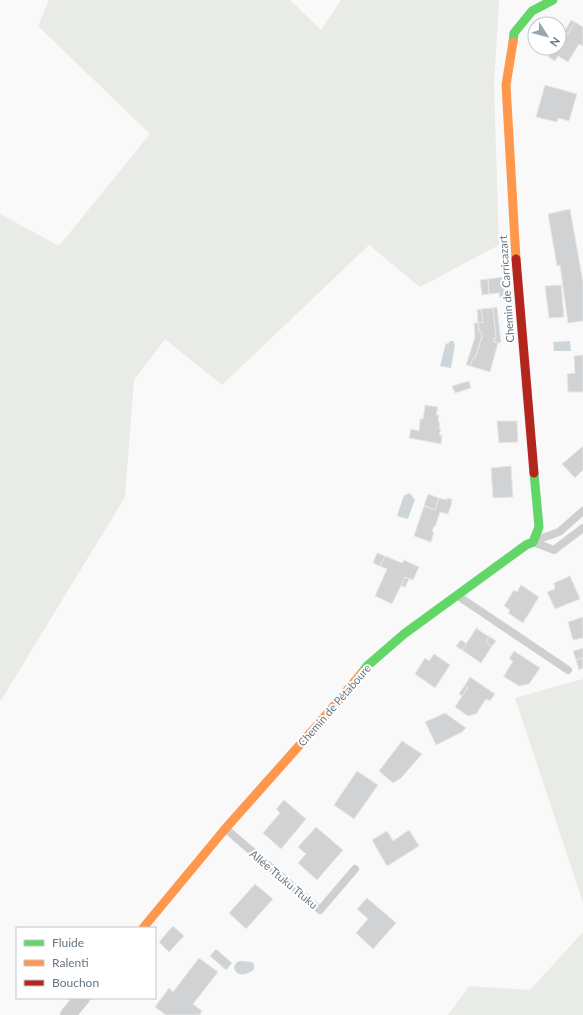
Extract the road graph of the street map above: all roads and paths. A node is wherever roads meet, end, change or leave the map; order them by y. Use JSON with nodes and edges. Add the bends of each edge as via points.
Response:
{"nodes":[{"id":1,"x":553,"y":0,"type":"edge"},
{"id":2,"x":583,"y":511,"type":"edge"},
{"id":3,"x":583,"y":528,"type":"edge"},
{"id":4,"x":533,"y":542,"type":"junction"},
{"id":5,"x":456,"y":595,"type":"junction"},
{"id":6,"x":568,"y":670,"type":"dead end"},
{"id":7,"x":225,"y":829,"type":"junction"},
{"id":8,"x":355,"y":869,"type":"dead end"},
{"id":9,"x":143,"y":927,"type":"edge"},
{"id":10,"x":81,"y":999,"type":"edge"},
{"id":11,"x":68,"y":1015,"type":"edge"}],
"edges":[{"from":1,"to":4,"type":"street","name":"Chemin de Carricazart","via":[[532,11],[514,33],[506,85],[518,293],[538,528]]},
{"from":2,"to":4,"type":"lane","name":"Chemin de Pétaboure","via":[[559,532]]},
{"from":3,"to":4,"type":"lane","via":[[554,550]]},
{"from":4,"to":5,"type":"street","name":"Chemin de Pétaboure"},
{"from":5,"to":6,"type":"lane"},
{"from":5,"to":7,"type":"street","name":"Chemin de Pétaboure","via":[[367,666]]},
{"from":7,"to":8,"type":"lane","name":"Allée Ttuku Ttuku","via":[[320,910]]},
{"from":7,"to":9,"type":"street","name":"Chemin de Pétaboure"},
{"from":10,"to":11,"type":"street"}]}
